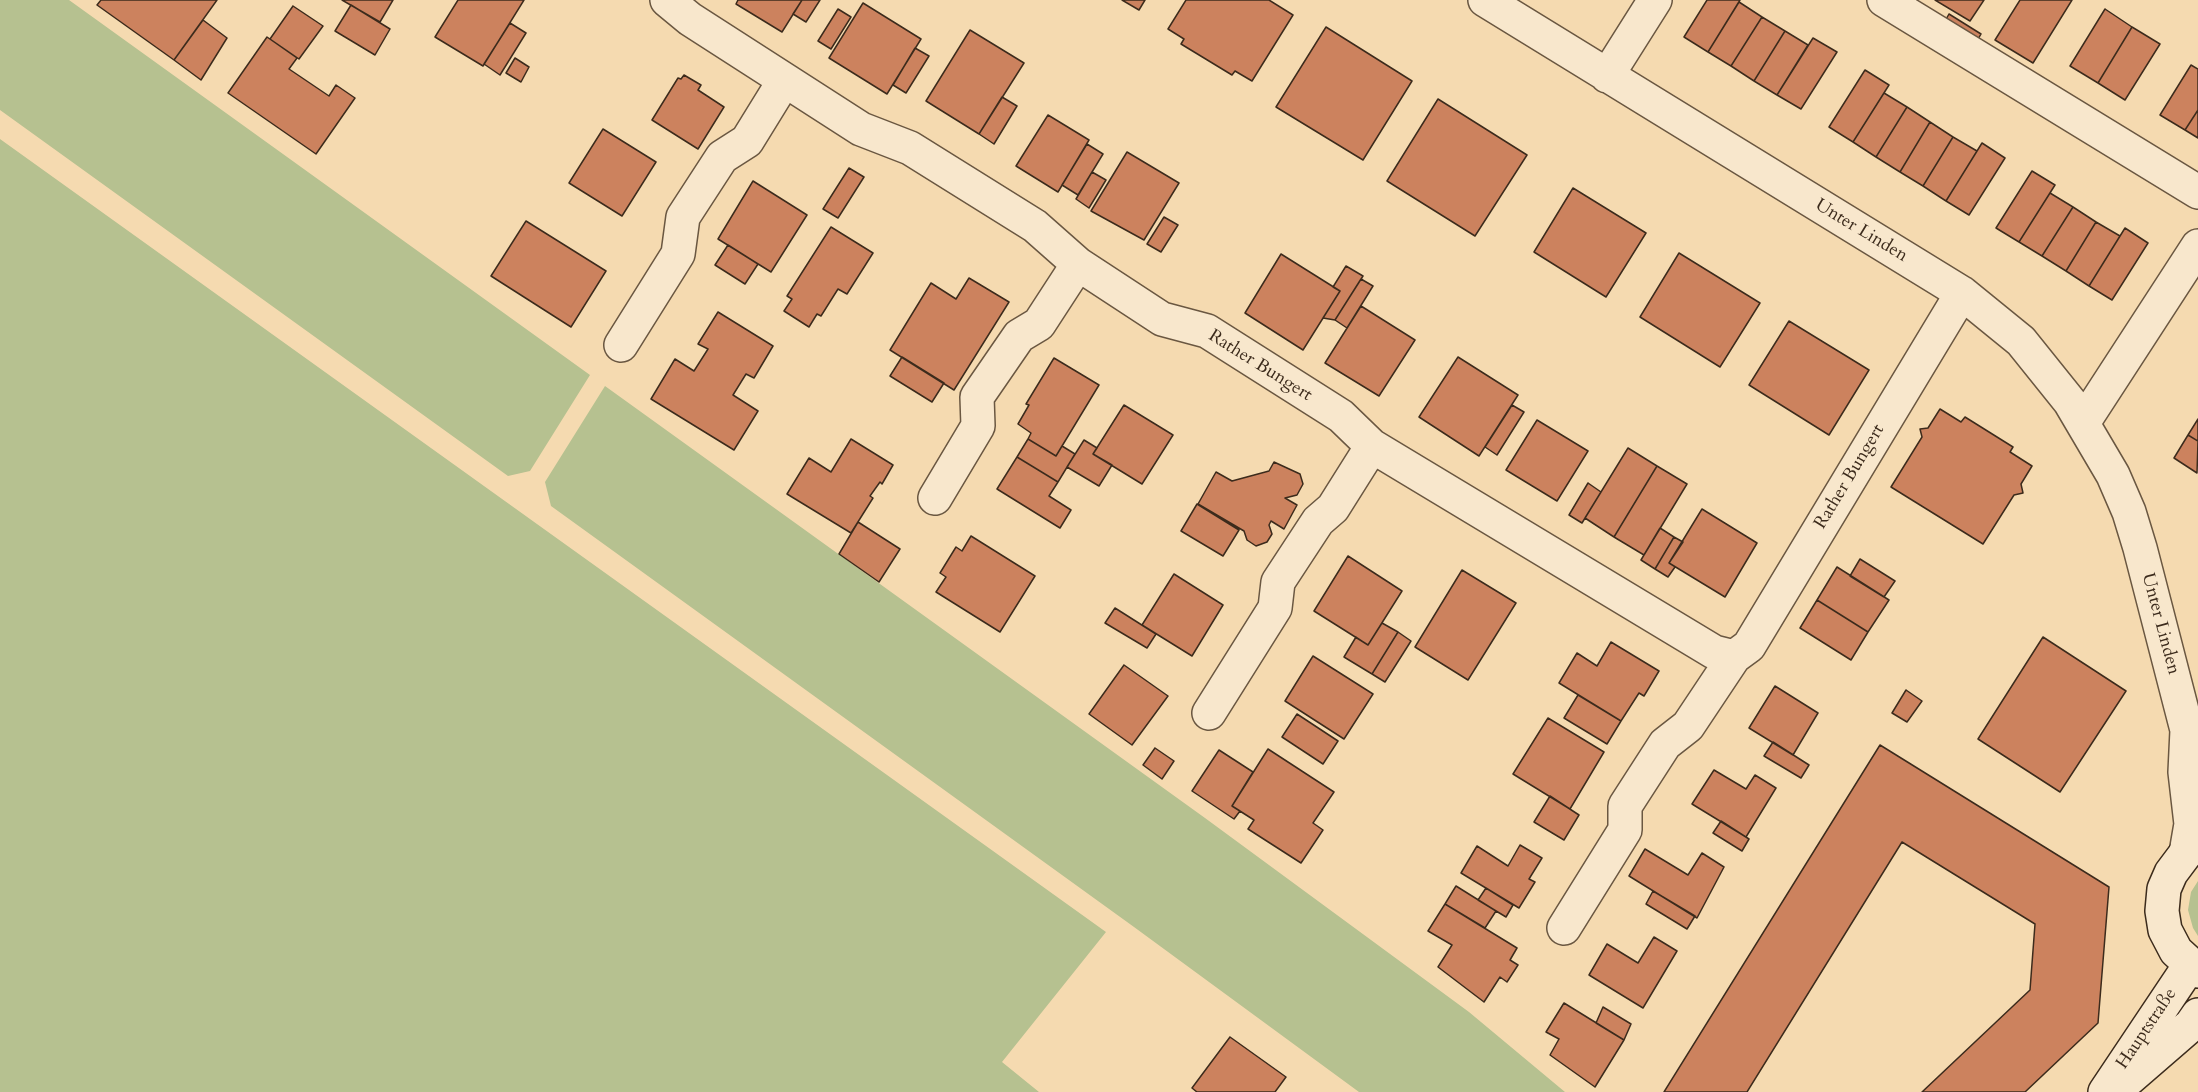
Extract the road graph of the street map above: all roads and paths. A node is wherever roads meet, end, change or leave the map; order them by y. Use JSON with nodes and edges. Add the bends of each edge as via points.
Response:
{"nodes":[{"id":1,"x":668,"y":0,"type":"edge"},
{"id":2,"x":1485,"y":0,"type":"edge"},
{"id":3,"x":1655,"y":0,"type":"edge"},
{"id":4,"x":1884,"y":0,"type":"edge"},
{"id":5,"x":1607,"y":76,"type":"junction"},
{"id":6,"x":784,"y":81,"type":"junction"},
{"id":7,"x":2198,"y":192,"type":"edge"},
{"id":8,"x":2198,"y":246,"type":"edge"},
{"id":9,"x":1078,"y":264,"type":"junction"},
{"id":10,"x":1962,"y":293,"type":"junction"},
{"id":11,"x":621,"y":345,"type":"dead end"},
{"id":12,"x":2083,"y":423,"type":"junction"},
{"id":13,"x":1372,"y":446,"type":"junction"},
{"id":14,"x":935,"y":498,"type":"dead end"},
{"id":15,"x":1734,"y":657,"type":"junction"},
{"id":16,"x":1209,"y":712,"type":"dead end"},
{"id":17,"x":2193,"y":739,"type":"edge"},
{"id":18,"x":2192,"y":849,"type":"edge"},
{"id":19,"x":1564,"y":928,"type":"dead end"},
{"id":20,"x":2194,"y":968,"type":"edge"},
{"id":21,"x":2198,"y":1016,"type":"edge"},
{"id":22,"x":2104,"y":1092,"type":"edge"},
{"id":23,"x":2114,"y":1092,"type":"edge"}],
"edges":[{"from":1,"to":6,"type":"street","name":"Rather Bungert","via":[[690,20]]},
{"from":2,"to":5,"type":"street","name":"Unter Linden"},
{"from":3,"to":5,"type":"street"},
{"from":4,"to":7,"type":"street"},
{"from":5,"to":10,"type":"street","name":"Unter Linden"},
{"from":6,"to":9,"type":"street","name":"Rather Bungert","via":[[861,129],[910,148],[968,184],[1035,226]]},
{"from":6,"to":11,"type":"street","via":[[747,141],[722,157],[683,217],[678,254]]},
{"from":8,"to":12,"type":"street"},
{"from":9,"to":13,"type":"street","name":"Rather Bungert","via":[[1162,319],[1207,331],[1341,416]]},
{"from":9,"to":14,"type":"street","via":[[1039,324],[1019,336],[977,397],[978,426]]},
{"from":10,"to":12,"type":"street","name":"Unter Linden","via":[[2021,340],[2048,371]]},
{"from":10,"to":15,"type":"street","name":"Rather Bungert","via":[[1749,646]]},
{"from":12,"to":17,"type":"street","name":"Unter Linden","via":[[2129,512]]},
{"from":13,"to":15,"type":"street","name":"Rather Bungert","via":[[1714,652]]},
{"from":13,"to":16,"type":"street","via":[[1334,508],[1318,521],[1278,582],[1275,608]]},
{"from":15,"to":19,"type":"street","name":"Rather Bungert","via":[[1688,726],[1665,744],[1625,807],[1625,830]]},
{"from":17,"to":18,"type":"street","name":"Unter Linden","via":[[2185,772]]},
{"from":18,"to":20,"type":"street","via":[[2171,873],[2164,889],[2162,911],[2165,930],[2176,951]]},
{"from":20,"to":22,"type":"street","name":"Hauptstraße"},
{"from":21,"to":23,"type":"street","name":"Hauptstraße"}]}
